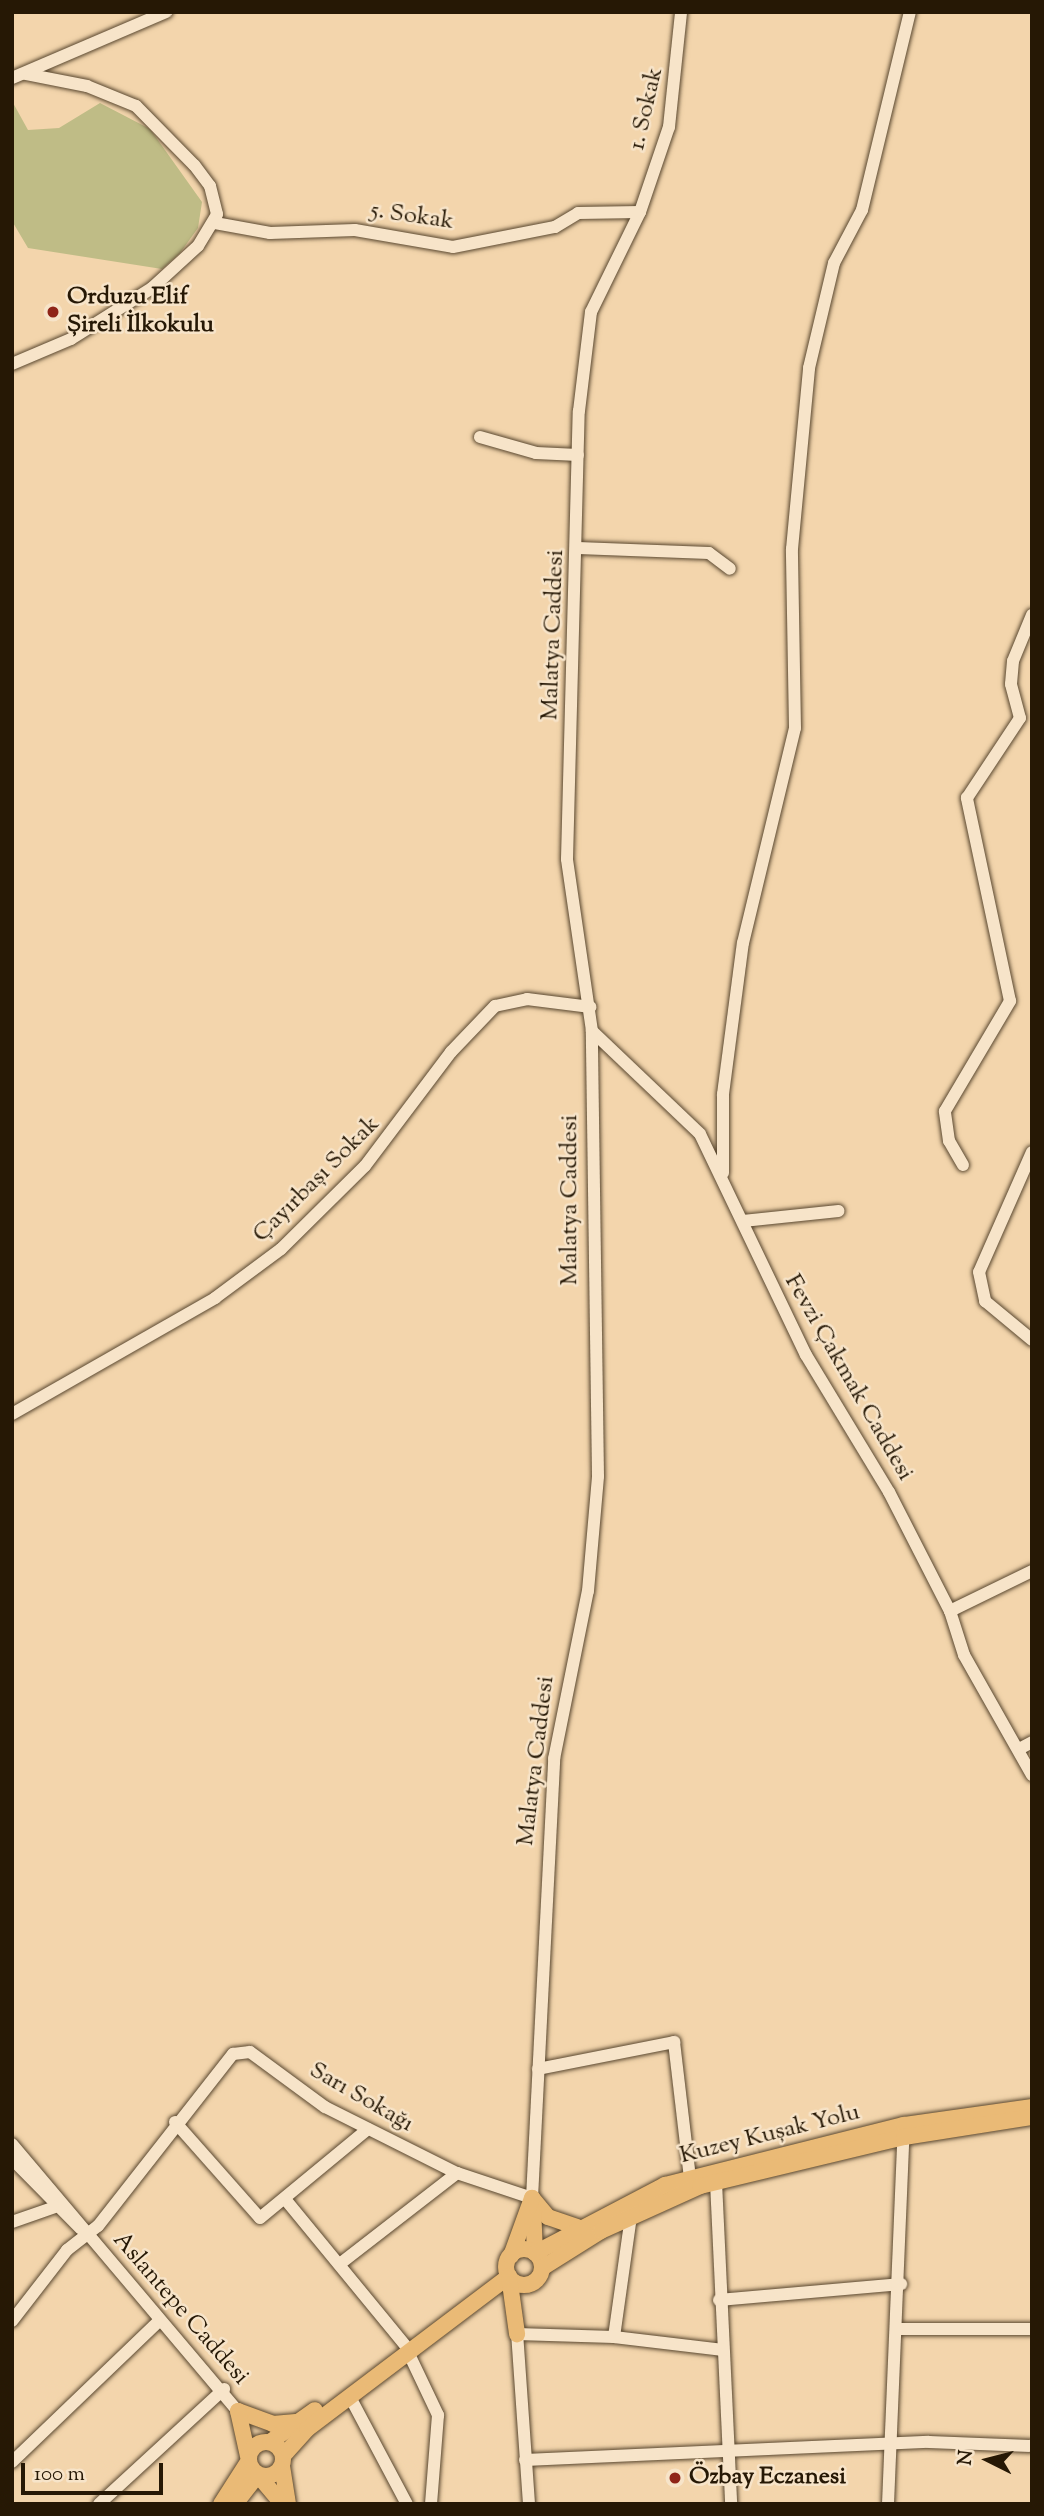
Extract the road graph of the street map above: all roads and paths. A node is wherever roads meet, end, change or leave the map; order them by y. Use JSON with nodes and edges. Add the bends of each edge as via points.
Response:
{"nodes":[{"id":1,"x":166,"y":12,"type":"edge"},
{"id":2,"x":681,"y":12,"type":"edge"},
{"id":3,"x":910,"y":12,"type":"edge"},
{"id":4,"x":19,"y":76,"type":"edge"},
{"id":5,"x":640,"y":212,"type":"junction"},
{"id":6,"x":215,"y":223,"type":"junction"},
{"id":7,"x":12,"y":364,"type":"edge"},
{"id":8,"x":480,"y":437,"type":"dead end"},
{"id":9,"x":578,"y":455,"type":"junction"},
{"id":10,"x":578,"y":548,"type":"junction"},
{"id":11,"x":730,"y":569,"type":"dead end"},
{"id":12,"x":1032,"y":615,"type":"edge"},
{"id":13,"x":590,"y":1007,"type":"junction"},
{"id":14,"x":592,"y":1031,"type":"junction"},
{"id":15,"x":1032,"y":1152,"type":"edge"},
{"id":16,"x":963,"y":1165,"type":"dead end"},
{"id":17,"x":723,"y":1173,"type":"junction"},
{"id":18,"x":838,"y":1211,"type":"dead end"},
{"id":19,"x":743,"y":1221,"type":"junction"},
{"id":20,"x":1032,"y":1339,"type":"edge"},
{"id":21,"x":12,"y":1414,"type":"edge"},
{"id":22,"x":1032,"y":1571,"type":"edge"},
{"id":23,"x":950,"y":1611,"type":"junction"},
{"id":24,"x":1032,"y":1742,"type":"edge"},
{"id":25,"x":1019,"y":1749,"type":"junction"},
{"id":26,"x":1032,"y":1775,"type":"edge"},
{"id":27,"x":538,"y":2069,"type":"junction"},
{"id":28,"x":1032,"y":2108,"type":"edge"},
{"id":29,"x":1032,"y":2118,"type":"edge"},
{"id":30,"x":176,"y":2122,"type":"junction"},
{"id":31,"x":368,"y":2129,"type":"junction"},
{"id":32,"x":904,"y":2131,"type":"junction"},
{"id":33,"x":12,"y":2144,"type":"edge"},
{"id":34,"x":12,"y":2159,"type":"edge"},
{"id":35,"x":457,"y":2173,"type":"junction"},
{"id":36,"x":690,"y":2178,"type":"junction"},
{"id":37,"x":716,"y":2182,"type":"junction"},
{"id":38,"x":532,"y":2198,"type":"junction"},
{"id":39,"x":285,"y":2199,"type":"junction"},
{"id":40,"x":55,"y":2207,"type":"junction"},
{"id":41,"x":631,"y":2216,"type":"junction"},
{"id":42,"x":12,"y":2222,"type":"edge"},
{"id":43,"x":577,"y":2227,"type":"junction"},
{"id":44,"x":90,"y":2235,"type":"junction"},
{"id":45,"x":534,"y":2253,"type":"junction"},
{"id":46,"x":341,"y":2263,"type":"junction"},
{"id":47,"x":509,"y":2265,"type":"junction"},
{"id":48,"x":542,"y":2268,"type":"junction"},
{"id":49,"x":528,"y":2284,"type":"junction"},
{"id":50,"x":901,"y":2284,"type":"junction"},
{"id":51,"x":492,"y":2289,"type":"junction"},
{"id":52,"x":513,"y":2297,"type":"junction"},
{"id":53,"x":719,"y":2300,"type":"junction"},
{"id":54,"x":12,"y":2321,"type":"edge"},
{"id":55,"x":158,"y":2322,"type":"junction"},
{"id":56,"x":899,"y":2329,"type":"junction"},
{"id":57,"x":1032,"y":2329,"type":"edge"},
{"id":58,"x":517,"y":2334,"type":"junction"},
{"id":59,"x":614,"y":2337,"type":"junction"},
{"id":60,"x":407,"y":2349,"type":"junction"},
{"id":61,"x":723,"y":2350,"type":"junction"},
{"id":62,"x":224,"y":2389,"type":"junction"},
{"id":63,"x":350,"y":2397,"type":"junction"},
{"id":64,"x":239,"y":2411,"type":"junction"},
{"id":65,"x":299,"y":2422,"type":"junction"},
{"id":66,"x":268,"y":2442,"type":"junction"},
{"id":67,"x":891,"y":2445,"type":"junction"},
{"id":68,"x":1032,"y":2446,"type":"edge"},
{"id":69,"x":729,"y":2456,"type":"junction"},
{"id":70,"x":248,"y":2459,"type":"junction"},
{"id":71,"x":525,"y":2460,"type":"junction"},
{"id":72,"x":282,"y":2461,"type":"junction"},
{"id":73,"x":12,"y":2462,"type":"edge"},
{"id":74,"x":258,"y":2475,"type":"junction"},
{"id":75,"x":99,"y":2504,"type":"edge"},
{"id":76,"x":221,"y":2504,"type":"edge"},
{"id":77,"x":235,"y":2504,"type":"edge"},
{"id":78,"x":282,"y":2504,"type":"edge"},
{"id":79,"x":288,"y":2504,"type":"edge"},
{"id":80,"x":407,"y":2504,"type":"edge"},
{"id":81,"x":431,"y":2504,"type":"edge"},
{"id":82,"x":529,"y":2504,"type":"edge"},
{"id":83,"x":731,"y":2504,"type":"edge"},
{"id":84,"x":888,"y":2504,"type":"edge"}],
"edges":[{"from":1,"to":4,"type":"street"},
{"from":2,"to":5,"type":"street","name":"1. Sokak","via":[[669,127]]},
{"from":3,"to":17,"type":"street","via":[[862,210],[834,263],[809,368],[792,549],[795,728],[743,943],[723,1094]]},
{"from":4,"to":6,"type":"street","via":[[110,93],[156,121],[210,186],[217,201]]},
{"from":5,"to":6,"type":"street","name":"5. Sokak","via":[[579,212],[555,227],[453,247],[355,230],[270,233]]},
{"from":5,"to":9,"type":"street","name":"Malatya Caddesi","via":[[588,324]]},
{"from":6,"to":7,"type":"street","via":[[152,288],[71,339]]},
{"from":8,"to":9,"type":"street","via":[[536,453]]},
{"from":9,"to":10,"type":"street","name":"Malatya Caddesi"},
{"from":10,"to":11,"type":"street","via":[[709,553]]},
{"from":10,"to":13,"type":"street","name":"Malatya Caddesi","via":[[567,859]]},
{"from":12,"to":16,"type":"street","via":[[1012,668],[1020,718],[967,798],[1010,1001],[947,1103],[946,1132]]},
{"from":13,"to":14,"type":"street","name":"Malatya Caddesi"},
{"from":13,"to":21,"type":"street","name":"Çayırbaşı Sokak","via":[[527,999],[495,1006],[451,1052],[373,1157],[281,1249],[215,1298]]},
{"from":14,"to":17,"type":"street","name":"Fevzi Çakmak Caddesi","via":[[700,1133]]},
{"from":14,"to":27,"type":"street","name":"Malatya Caddesi","via":[[598,1476],[588,1591],[554,1759]]},
{"from":15,"to":20,"type":"street","via":[[979,1272],[985,1301]]},
{"from":17,"to":19,"type":"street","name":"Fevzi Çakmak Caddesi"},
{"from":18,"to":19,"type":"street"},
{"from":19,"to":23,"type":"street","name":"Fevzi Çakmak Caddesi","via":[[806,1355],[868,1454]]},
{"from":22,"to":23,"type":"street"},
{"from":23,"to":25,"type":"street","name":"Fevzi Çakmak Caddesi","via":[[964,1655]]},
{"from":24,"to":25,"type":"street"},
{"from":25,"to":26,"type":"street","name":"Fevzi Çakmak Caddesi"},
{"from":27,"to":36,"type":"street","via":[[674,2042]]},
{"from":27,"to":38,"type":"street","name":"Malatya Caddesi"},
{"from":28,"to":32,"type":"main road","name":"Kuzey Kuşak Yolu"},
{"from":29,"to":32,"type":"main road","name":"Kuzey Kuşak Yolu"},
{"from":30,"to":31,"type":"street","name":"Sarı Sokağı","via":[[233,2054],[250,2052],[325,2108]]},
{"from":30,"to":39,"type":"street","via":[[260,2218]]},
{"from":30,"to":44,"type":"street","name":"Sarı Sokağı"},
{"from":31,"to":35,"type":"street","name":"Sarı Sokağı"},
{"from":31,"to":39,"type":"street"},
{"from":32,"to":36,"type":"main road","name":"Kuzey Kuşak Yolu"},
{"from":32,"to":37,"type":"main road","name":"Kuzey Kuşak Yolu"},
{"from":32,"to":50,"type":"street"},
{"from":33,"to":44,"type":"street"},
{"from":34,"to":40,"type":"street"},
{"from":35,"to":38,"type":"street","name":"Sarı Sokağı"},
{"from":35,"to":46,"type":"street"},
{"from":36,"to":43,"type":"main road","name":"Kuzey Kuşak Yolu"},
{"from":37,"to":41,"type":"main road","name":"Kuzey Kuşak Yolu"},
{"from":37,"to":53,"type":"street"},
{"from":38,"to":43,"type":"main road","via":[[548,2217]]},
{"from":38,"to":45,"type":"main road"},
{"from":38,"to":47,"type":"main road"},
{"from":39,"to":46,"type":"street"},
{"from":40,"to":42,"type":"street"},
{"from":40,"to":44,"type":"street"},
{"from":41,"to":48,"type":"main road","name":"Kuzey Kuşak Yolu"},
{"from":41,"to":59,"type":"street"},
{"from":43,"to":45,"type":"main road","name":"Kuzey Kuşak Yolu"},
{"from":44,"to":54,"type":"street","name":"Sarı Sokağı","via":[[67,2250]]},
{"from":44,"to":55,"type":"street","name":"Aslantepe Caddesi"},
{"from":45,"to":47,"type":"main road"},
{"from":45,"to":48,"type":"main road"},
{"from":46,"to":60,"type":"street"},
{"from":47,"to":49,"type":"main road"},
{"from":47,"to":51,"type":"main road"},
{"from":47,"to":52,"type":"main road"},
{"from":47,"to":60,"type":"main road"},
{"from":48,"to":49,"type":"main road","name":"Kuzey Kuşak Yolu"},
{"from":49,"to":58,"type":"main road"},
{"from":50,"to":53,"type":"street"},
{"from":50,"to":56,"type":"street"},
{"from":51,"to":52,"type":"main road"},
{"from":51,"to":60,"type":"main road"},
{"from":52,"to":58,"type":"main road"},
{"from":53,"to":61,"type":"street"},
{"from":55,"to":62,"type":"street","name":"Aslantepe Caddesi"},
{"from":55,"to":73,"type":"street"},
{"from":56,"to":57,"type":"street"},
{"from":56,"to":67,"type":"street"},
{"from":58,"to":59,"type":"street"},
{"from":58,"to":71,"type":"street"},
{"from":59,"to":61,"type":"street"},
{"from":60,"to":63,"type":"main road"},
{"from":60,"to":65,"type":"main road"},
{"from":60,"to":81,"type":"street","via":[[438,2415]]},
{"from":61,"to":69,"type":"street"},
{"from":62,"to":64,"type":"street","name":"Aslantepe Caddesi"},
{"from":62,"to":75,"type":"street"},
{"from":63,"to":72,"type":"main road"},
{"from":63,"to":80,"type":"street"},
{"from":64,"to":65,"type":"main road","via":[[273,2424]]},
{"from":64,"to":66,"type":"main road"},
{"from":64,"to":70,"type":"main road"},
{"from":65,"to":66,"type":"main road"},
{"from":66,"to":70,"type":"main road"},
{"from":66,"to":72,"type":"main road"},
{"from":67,"to":68,"type":"street"},
{"from":67,"to":69,"type":"street"},
{"from":67,"to":84,"type":"street"},
{"from":69,"to":71,"type":"street"},
{"from":69,"to":83,"type":"street"},
{"from":70,"to":74,"type":"main road"},
{"from":70,"to":76,"type":"main road"},
{"from":71,"to":82,"type":"street"},
{"from":72,"to":74,"type":"main road","via":[[274,2475]]},
{"from":72,"to":79,"type":"main road"},
{"from":74,"to":77,"type":"main road"},
{"from":74,"to":78,"type":"main road"}]}
